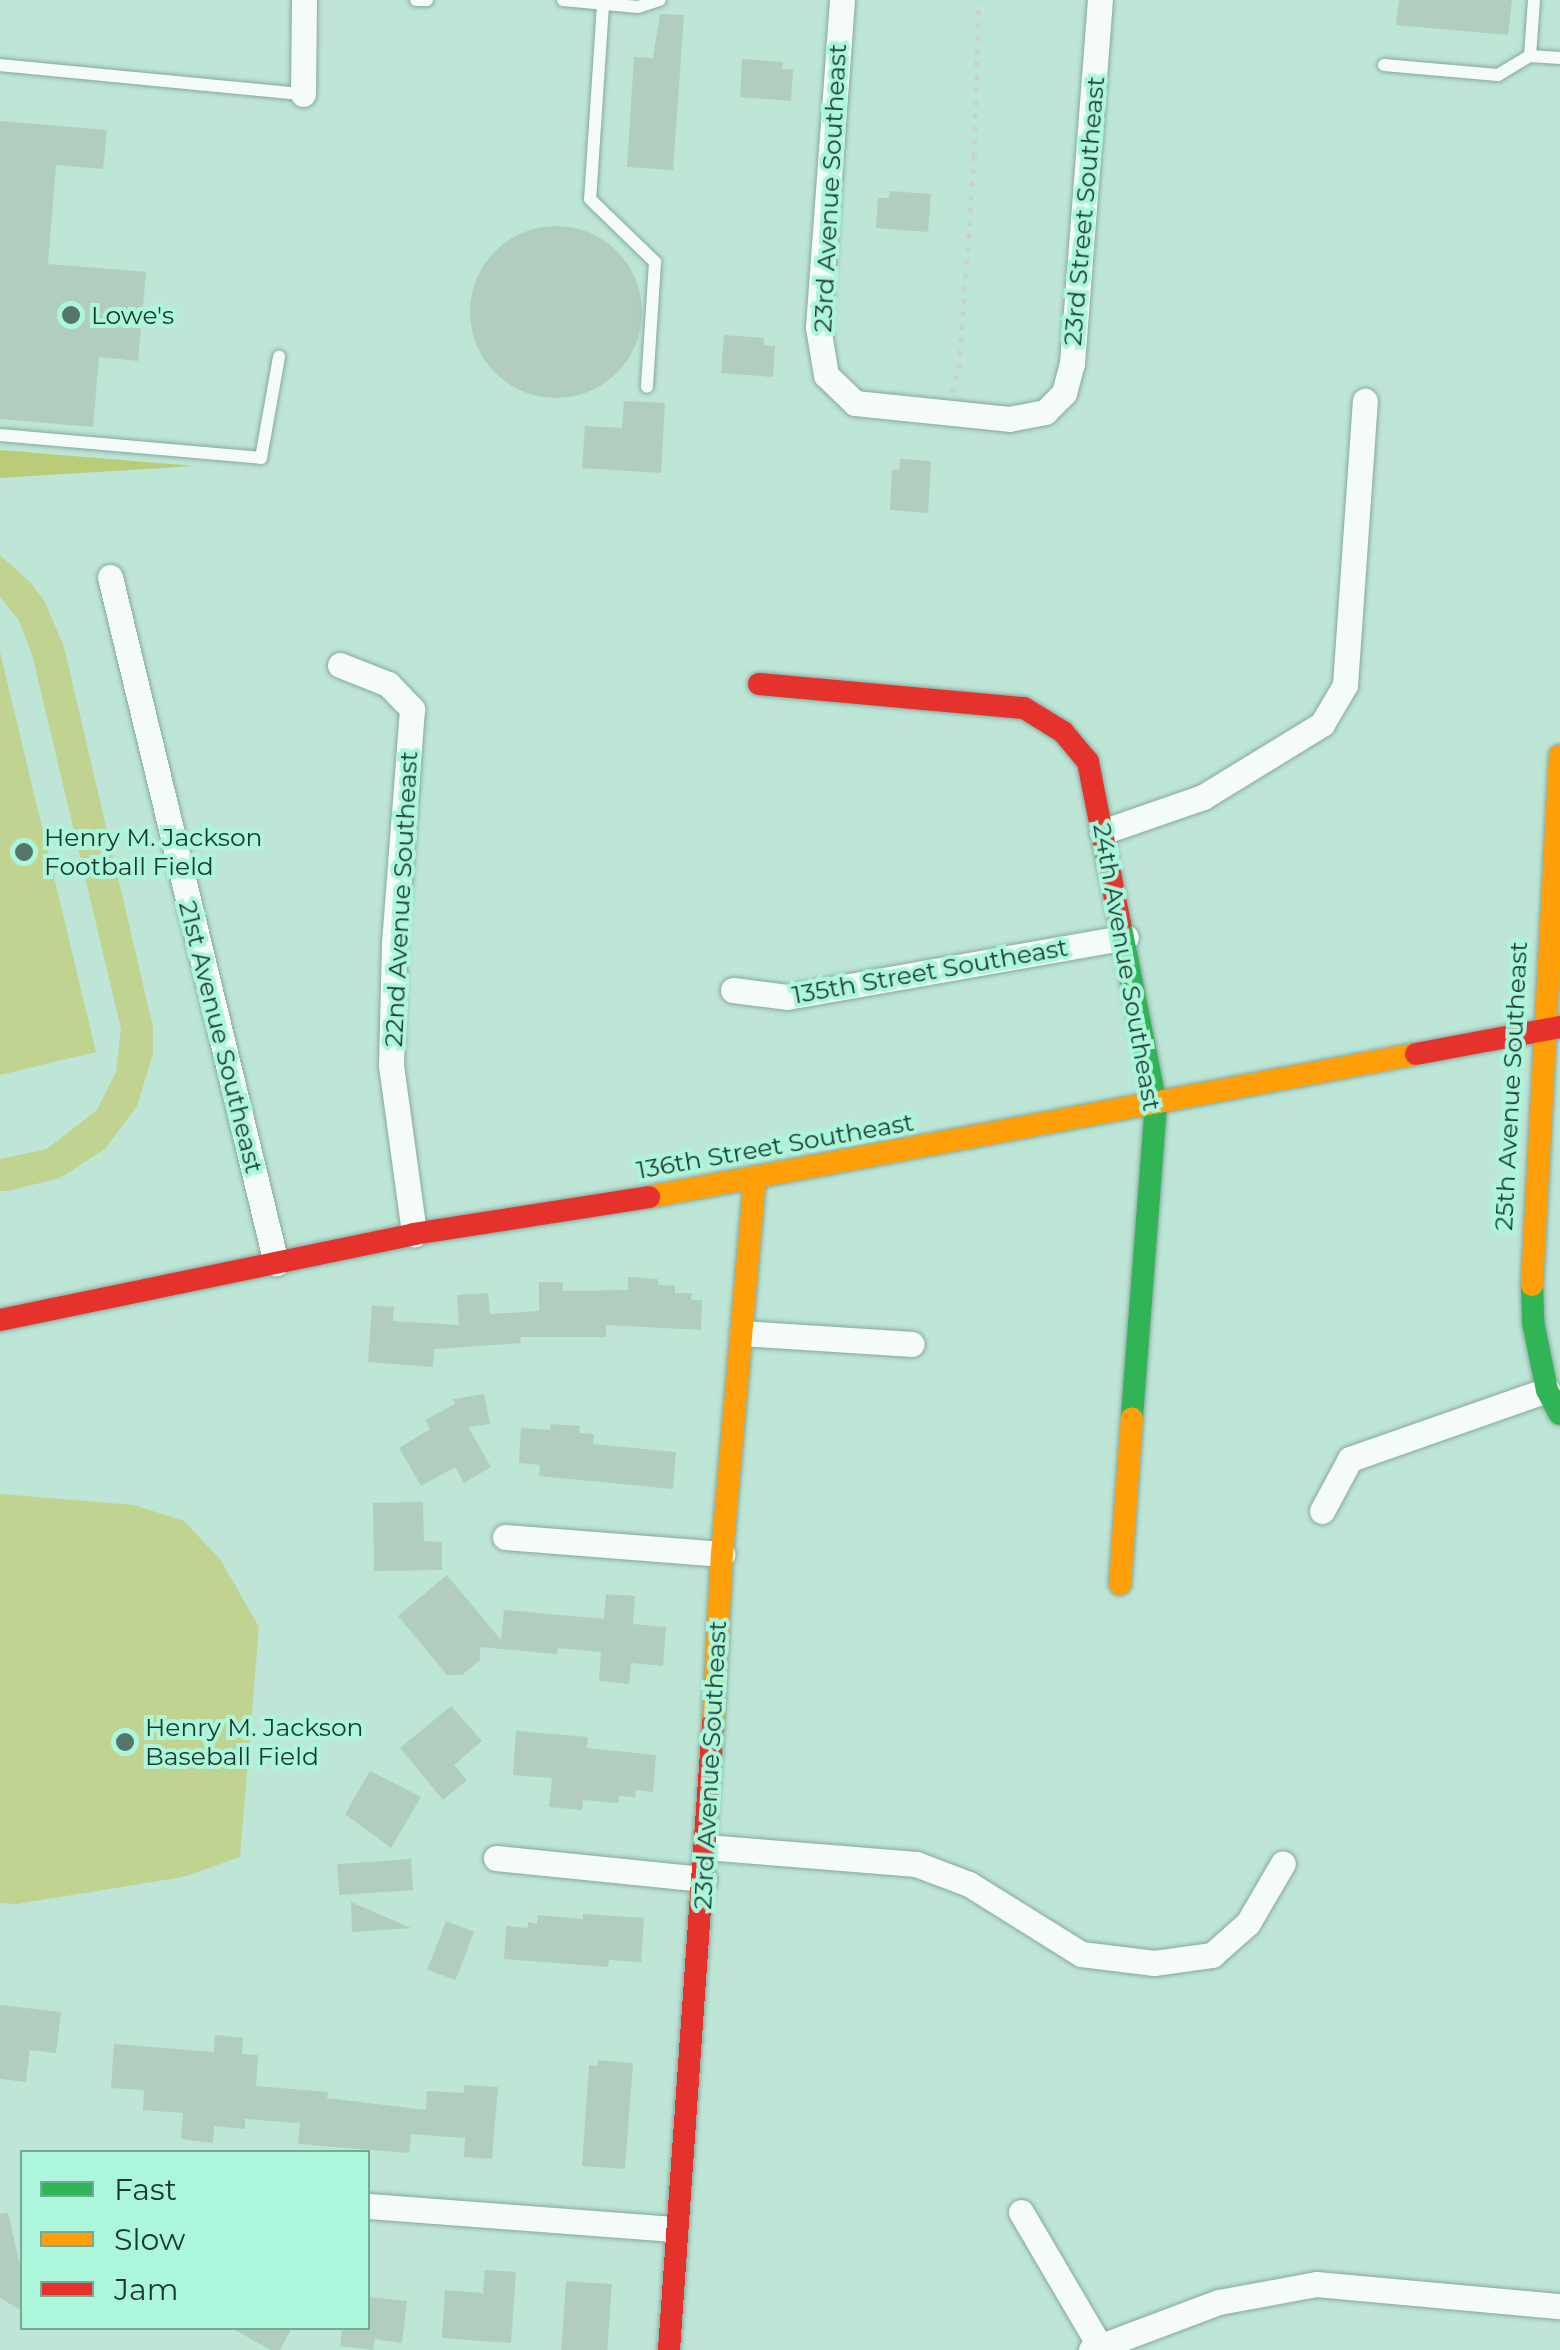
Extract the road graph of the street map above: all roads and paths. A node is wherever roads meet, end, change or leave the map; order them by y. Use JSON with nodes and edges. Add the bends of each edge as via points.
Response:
{"nodes":[{"id":1,"x":304,"y":0,"type":"edge"},
{"id":2,"x":416,"y":0,"type":"edge"},
{"id":3,"x":427,"y":0,"type":"edge"},
{"id":4,"x":563,"y":0,"type":"edge"},
{"id":5,"x":660,"y":0,"type":"edge"},
{"id":6,"x":842,"y":0,"type":"edge"},
{"id":7,"x":980,"y":0,"type":"edge"},
{"id":8,"x":1100,"y":0,"type":"edge"},
{"id":9,"x":1534,"y":0,"type":"edge"},
{"id":10,"x":603,"y":5,"type":"junction"},
{"id":11,"x":1530,"y":56,"type":"junction"},
{"id":12,"x":1560,"y":58,"type":"edge"},
{"id":13,"x":0,"y":65,"type":"edge"},
{"id":14,"x":1384,"y":65,"type":"dead end"},
{"id":15,"x":304,"y":94,"type":"joint"},
{"id":16,"x":279,"y":357,"type":"dead end"},
{"id":17,"x":647,"y":386,"type":"dead end"},
{"id":18,"x":1364,"y":401,"type":"dead end"},
{"id":19,"x":951,"y":414,"type":"junction"},
{"id":20,"x":0,"y":435,"type":"edge"},
{"id":21,"x":110,"y":578,"type":"dead end"},
{"id":22,"x":340,"y":665,"type":"dead end"},
{"id":23,"x":759,"y":684,"type":"dead end"},
{"id":24,"x":1560,"y":756,"type":"edge"},
{"id":25,"x":1102,"y":832,"type":"junction"},
{"id":26,"x":1126,"y":937,"type":"junction"},
{"id":27,"x":733,"y":990,"type":"dead end"},
{"id":28,"x":1550,"y":1028,"type":"edge"},
{"id":29,"x":1156,"y":1104,"type":"junction"},
{"id":30,"x":755,"y":1180,"type":"junction"},
{"id":31,"x":414,"y":1234,"type":"junction"},
{"id":32,"x":276,"y":1264,"type":"junction"},
{"id":33,"x":0,"y":1320,"type":"edge"},
{"id":34,"x":742,"y":1333,"type":"junction"},
{"id":35,"x":912,"y":1344,"type":"dead end"},
{"id":36,"x":1547,"y":1390,"type":"junction"},
{"id":37,"x":1560,"y":1414,"type":"edge"},
{"id":38,"x":1322,"y":1511,"type":"dead end"},
{"id":39,"x":505,"y":1537,"type":"dead end"},
{"id":40,"x":722,"y":1554,"type":"junction"},
{"id":41,"x":1120,"y":1584,"type":"dead end"},
{"id":42,"x":706,"y":1846,"type":"junction"},
{"id":43,"x":496,"y":1858,"type":"dead end"},
{"id":44,"x":1284,"y":1862,"type":"dead end"},
{"id":45,"x":704,"y":1880,"type":"junction"},
{"id":46,"x":370,"y":2206,"type":"edge"},
{"id":47,"x":1022,"y":2212,"type":"dead end"},
{"id":48,"x":674,"y":2229,"type":"junction"},
{"id":49,"x":1560,"y":2306,"type":"edge"},
{"id":50,"x":1095,"y":2347,"type":"edge"},
{"id":51,"x":669,"y":2350,"type":"edge"}],
"edges":[{"from":1,"to":15,"type":"street"},
{"from":2,"to":3,"type":"lane"},
{"from":4,"to":10,"type":"lane"},
{"from":5,"to":10,"type":"lane","via":[[638,7]]},
{"from":6,"to":19,"type":"street","name":"23rd Avenue Southeast","via":[[818,327],[826,375],[855,403]]},
{"from":7,"to":19,"type":"path"},
{"from":8,"to":19,"type":"street","name":"23rd Street Southeast","via":[[1072,363],[1064,393],[1045,412],[1009,418]]},
{"from":9,"to":11,"type":"lane"},
{"from":10,"to":17,"type":"lane","via":[[590,199],[655,262]]},
{"from":11,"to":12,"type":"lane"},
{"from":11,"to":14,"type":"lane","via":[[1498,75]]},
{"from":13,"to":15,"type":"lane"},
{"from":16,"to":20,"type":"lane","via":[[261,458]]},
{"from":18,"to":25,"type":"street","via":[[1345,685],[1322,724],[1203,797]]},
{"from":21,"to":32,"type":"street","name":"21st Avenue Southeast"},
{"from":22,"to":31,"type":"street","name":"22nd Avenue Southeast","via":[[388,684],[412,709],[392,1065]]},
{"from":23,"to":25,"type":"street","name":"24th Avenue Southeast","via":[[1024,708],[1063,732],[1088,762]]},
{"from":24,"to":28,"type":"street","name":"25th Avenue Southeast"},
{"from":25,"to":26,"type":"street","name":"24th Avenue Southeast"},
{"from":26,"to":27,"type":"street","name":"135th Street Southeast","via":[[787,997]]},
{"from":26,"to":29,"type":"street","name":"24th Avenue Southeast"},
{"from":28,"to":29,"type":"street","name":"136th Street Southeast"},
{"from":28,"to":36,"type":"street","name":"25th Avenue Southeast","via":[[1530,1248]]},
{"from":29,"to":30,"type":"street","name":"136th Street Southeast"},
{"from":29,"to":41,"type":"street","name":"24th Avenue Southeast"},
{"from":30,"to":31,"type":"street","name":"136th Street Southeast"},
{"from":30,"to":34,"type":"street","name":"23rd Avenue Southeast"},
{"from":31,"to":32,"type":"street","name":"136th Street Southeast"},
{"from":32,"to":33,"type":"street","name":"136th Street Southeast"},
{"from":34,"to":35,"type":"street"},
{"from":34,"to":40,"type":"street","name":"23rd Avenue Southeast"},
{"from":36,"to":37,"type":"street","name":"25th Avenue Southeast"},
{"from":36,"to":38,"type":"street","via":[[1350,1459]]},
{"from":39,"to":40,"type":"street"},
{"from":40,"to":42,"type":"street","name":"23rd Avenue Southeast"},
{"from":42,"to":44,"type":"street","via":[[916,1864],[969,1884],[1082,1954],[1154,1963],[1212,1955],[1248,1923]]},
{"from":42,"to":45,"type":"street","name":"23rd Avenue Southeast"},
{"from":43,"to":45,"type":"street"},
{"from":45,"to":48,"type":"street","name":"23rd Avenue Southeast"},
{"from":46,"to":48,"type":"street"},
{"from":47,"to":50,"type":"street"},
{"from":48,"to":51,"type":"street","name":"23rd Avenue Southeast"},
{"from":49,"to":50,"type":"street","via":[[1316,2284],[1219,2302]]}]}
